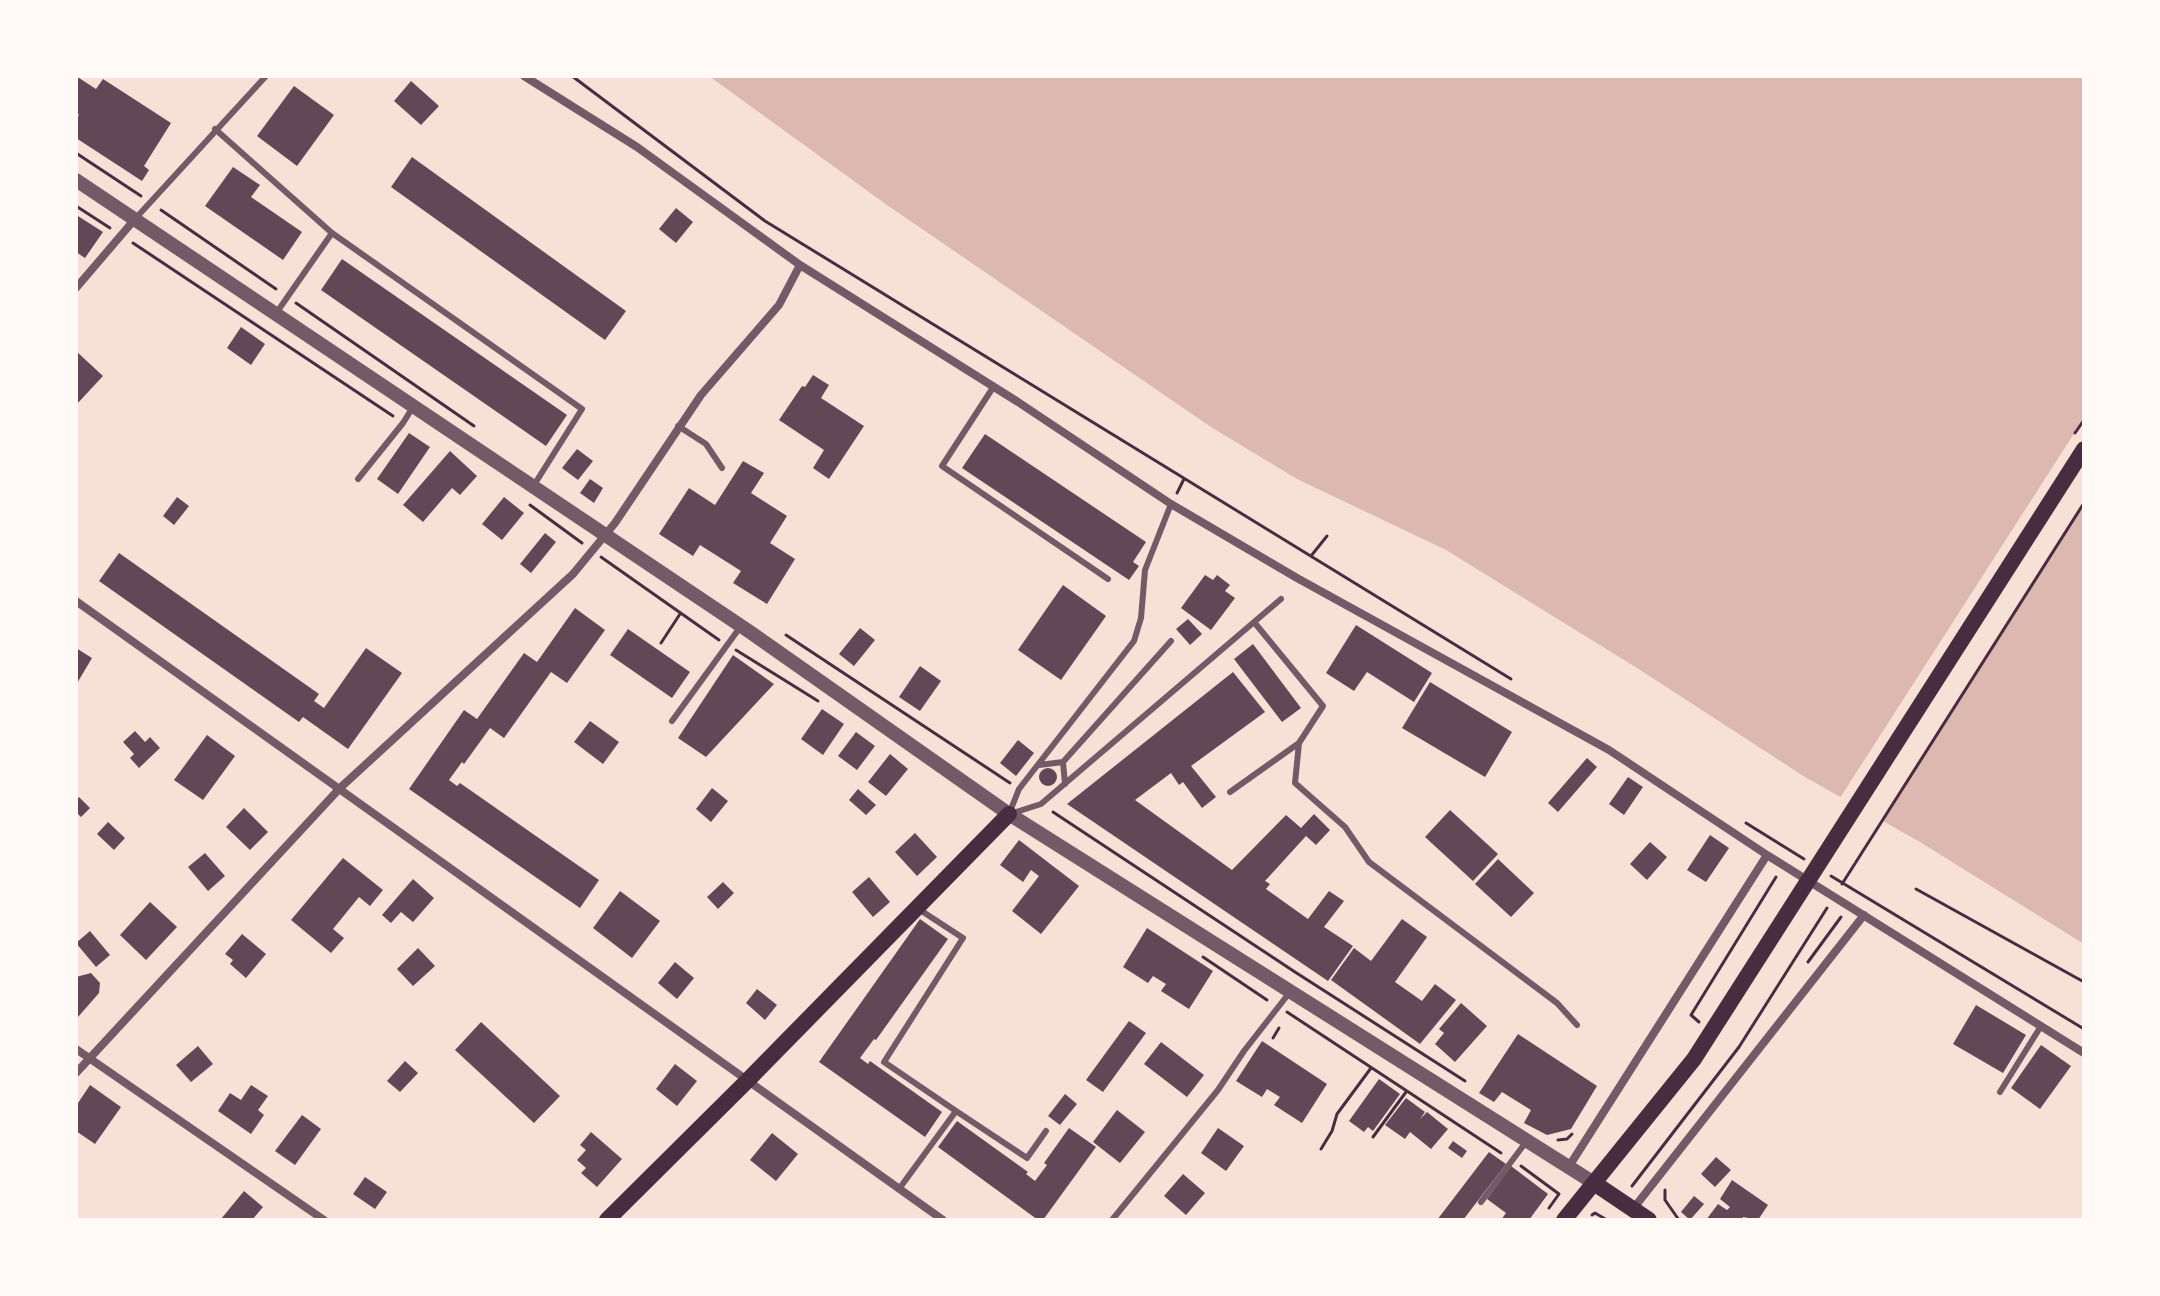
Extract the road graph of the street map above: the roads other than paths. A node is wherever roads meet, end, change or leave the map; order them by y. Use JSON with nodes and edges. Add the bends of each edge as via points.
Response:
{"nodes":[{"id":1,"x":266,"y":76,"type":"edge"},
{"id":2,"x":524,"y":76,"type":"edge"},
{"id":3,"x":215,"y":129,"type":"junction"},
{"id":4,"x":76,"y":180,"type":"edge"},
{"id":5,"x":135,"y":219,"type":"junction"},
{"id":6,"x":332,"y":233,"type":"junction"},
{"id":7,"x":800,"y":265,"type":"junction"},
{"id":8,"x":76,"y":288,"type":"edge"},
{"id":9,"x":275,"y":314,"type":"junction"},
{"id":10,"x":994,"y":386,"type":"junction"},
{"id":11,"x":413,"y":407,"type":"junction"},
{"id":12,"x":678,"y":426,"type":"junction"},
{"id":13,"x":2084,"y":449,"type":"edge"},
{"id":14,"x":722,"y":468,"type":"dead end"},
{"id":15,"x":358,"y":479,"type":"dead end"},
{"id":16,"x":532,"y":488,"type":"junction"},
{"id":17,"x":1171,"y":504,"type":"junction"},
{"id":18,"x":604,"y":537,"type":"junction"},
{"id":19,"x":1108,"y":579,"type":"dead end"},
{"id":20,"x":1281,"y":599,"type":"dead end"},
{"id":21,"x":76,"y":601,"type":"edge"},
{"id":22,"x":1254,"y":622,"type":"junction"},
{"id":23,"x":741,"y":626,"type":"junction"},
{"id":24,"x":1171,"y":641,"type":"dead end"},
{"id":25,"x":672,"y":721,"type":"dead end"},
{"id":26,"x":1299,"y":743,"type":"junction"},
{"id":27,"x":1063,"y":762,"type":"junction"},
{"id":28,"x":1038,"y":765,"type":"junction"},
{"id":29,"x":1065,"y":784,"type":"junction"},
{"id":30,"x":340,"y":788,"type":"junction"},
{"id":31,"x":1230,"y":792,"type":"dead end"},
{"id":32,"x":1009,"y":814,"type":"junction"},
{"id":33,"x":1767,"y":855,"type":"junction"},
{"id":34,"x":917,"y":908,"type":"junction"},
{"id":35,"x":1864,"y":915,"type":"junction"},
{"id":36,"x":1290,"y":992,"type":"junction"},
{"id":37,"x":1577,"y":1025,"type":"dead end"},
{"id":38,"x":2041,"y":1026,"type":"junction"},
{"id":39,"x":76,"y":1049,"type":"edge"},
{"id":40,"x":2084,"y":1053,"type":"edge"},
{"id":41,"x":90,"y":1059,"type":"junction"},
{"id":42,"x":76,"y":1073,"type":"edge"},
{"id":43,"x":746,"y":1082,"type":"junction"},
{"id":44,"x":2000,"y":1092,"type":"dead end"},
{"id":45,"x":956,"y":1111,"type":"junction"},
{"id":46,"x":1046,"y":1131,"type":"dead end"},
{"id":47,"x":1526,"y":1142,"type":"junction"},
{"id":48,"x":1568,"y":1168,"type":"junction"},
{"id":49,"x":1594,"y":1183,"type":"junction"},
{"id":50,"x":899,"y":1189,"type":"junction"},
{"id":51,"x":1481,"y":1202,"type":"dead end"},
{"id":52,"x":1633,"y":1209,"type":"junction"},
{"id":53,"x":324,"y":1220,"type":"edge"},
{"id":54,"x":607,"y":1220,"type":"edge"},
{"id":55,"x":943,"y":1220,"type":"edge"},
{"id":56,"x":1112,"y":1220,"type":"edge"},
{"id":57,"x":1564,"y":1220,"type":"edge"},
{"id":58,"x":1649,"y":1220,"type":"edge"}],
"edges":[{"from":1,"to":3,"type":"lane"},
{"from":2,"to":7,"type":"street","via":[[637,147]]},
{"from":3,"to":5,"type":"lane"},
{"from":3,"to":6,"type":"lane"},
{"from":4,"to":5,"type":"street"},
{"from":5,"to":8,"type":"street"},
{"from":5,"to":9,"type":"street"},
{"from":6,"to":9,"type":"lane"},
{"from":6,"to":16,"type":"lane","via":[[582,409]]},
{"from":7,"to":10,"type":"street"},
{"from":7,"to":12,"type":"street","via":[[779,305]]},
{"from":9,"to":11,"type":"street"},
{"from":10,"to":17,"type":"street"},
{"from":10,"to":19,"type":"lane","via":[[942,466]]},
{"from":11,"to":15,"type":"lane"},
{"from":11,"to":16,"type":"street"},
{"from":12,"to":14,"type":"lane","via":[[706,444]]},
{"from":12,"to":18,"type":"street"},
{"from":13,"to":49,"type":"main road","via":[[1694,1059]]},
{"from":16,"to":18,"type":"street"},
{"from":17,"to":28,"type":"lane","via":[[1145,570],[1134,641]]},
{"from":17,"to":33,"type":"street","via":[[1609,750]]},
{"from":18,"to":23,"type":"street"},
{"from":18,"to":30,"type":"street","via":[[573,574]]},
{"from":20,"to":22,"type":"lane"},
{"from":21,"to":30,"type":"street"},
{"from":22,"to":26,"type":"lane","via":[[1323,706]]},
{"from":22,"to":29,"type":"lane"},
{"from":23,"to":25,"type":"lane"},
{"from":23,"to":32,"type":"street"},
{"from":24,"to":27,"type":"lane"},
{"from":26,"to":31,"type":"lane"},
{"from":26,"to":37,"type":"lane","via":[[1295,783],[1345,827],[1369,862],[1557,1003]]},
{"from":27,"to":28,"type":"lane"},
{"from":27,"to":29,"type":"lane"},
{"from":28,"to":32,"type":"lane","via":[[1019,789]]},
{"from":29,"to":32,"type":"lane","via":[[1041,804]]},
{"from":30,"to":41,"type":"street"},
{"from":30,"to":43,"type":"street"},
{"from":32,"to":34,"type":"main road"},
{"from":32,"to":36,"type":"street"},
{"from":33,"to":35,"type":"street"},
{"from":33,"to":48,"type":"street"},
{"from":34,"to":43,"type":"main road"},
{"from":34,"to":45,"type":"lane","via":[[963,938],[884,1062]]},
{"from":35,"to":38,"type":"street"},
{"from":35,"to":52,"type":"street"},
{"from":36,"to":47,"type":"street"},
{"from":36,"to":56,"type":"lane"},
{"from":38,"to":40,"type":"street"},
{"from":38,"to":44,"type":"lane"},
{"from":39,"to":41,"type":"street"},
{"from":41,"to":42,"type":"street"},
{"from":41,"to":53,"type":"street"},
{"from":43,"to":50,"type":"street"},
{"from":43,"to":54,"type":"main road"},
{"from":45,"to":46,"type":"lane","via":[[1027,1158]]},
{"from":45,"to":50,"type":"lane"},
{"from":47,"to":48,"type":"street"},
{"from":47,"to":51,"type":"lane"},
{"from":48,"to":49,"type":"street"},
{"from":49,"to":52,"type":"main road"},
{"from":49,"to":57,"type":"main road"},
{"from":50,"to":55,"type":"street"},
{"from":52,"to":58,"type":"main road"}]}
